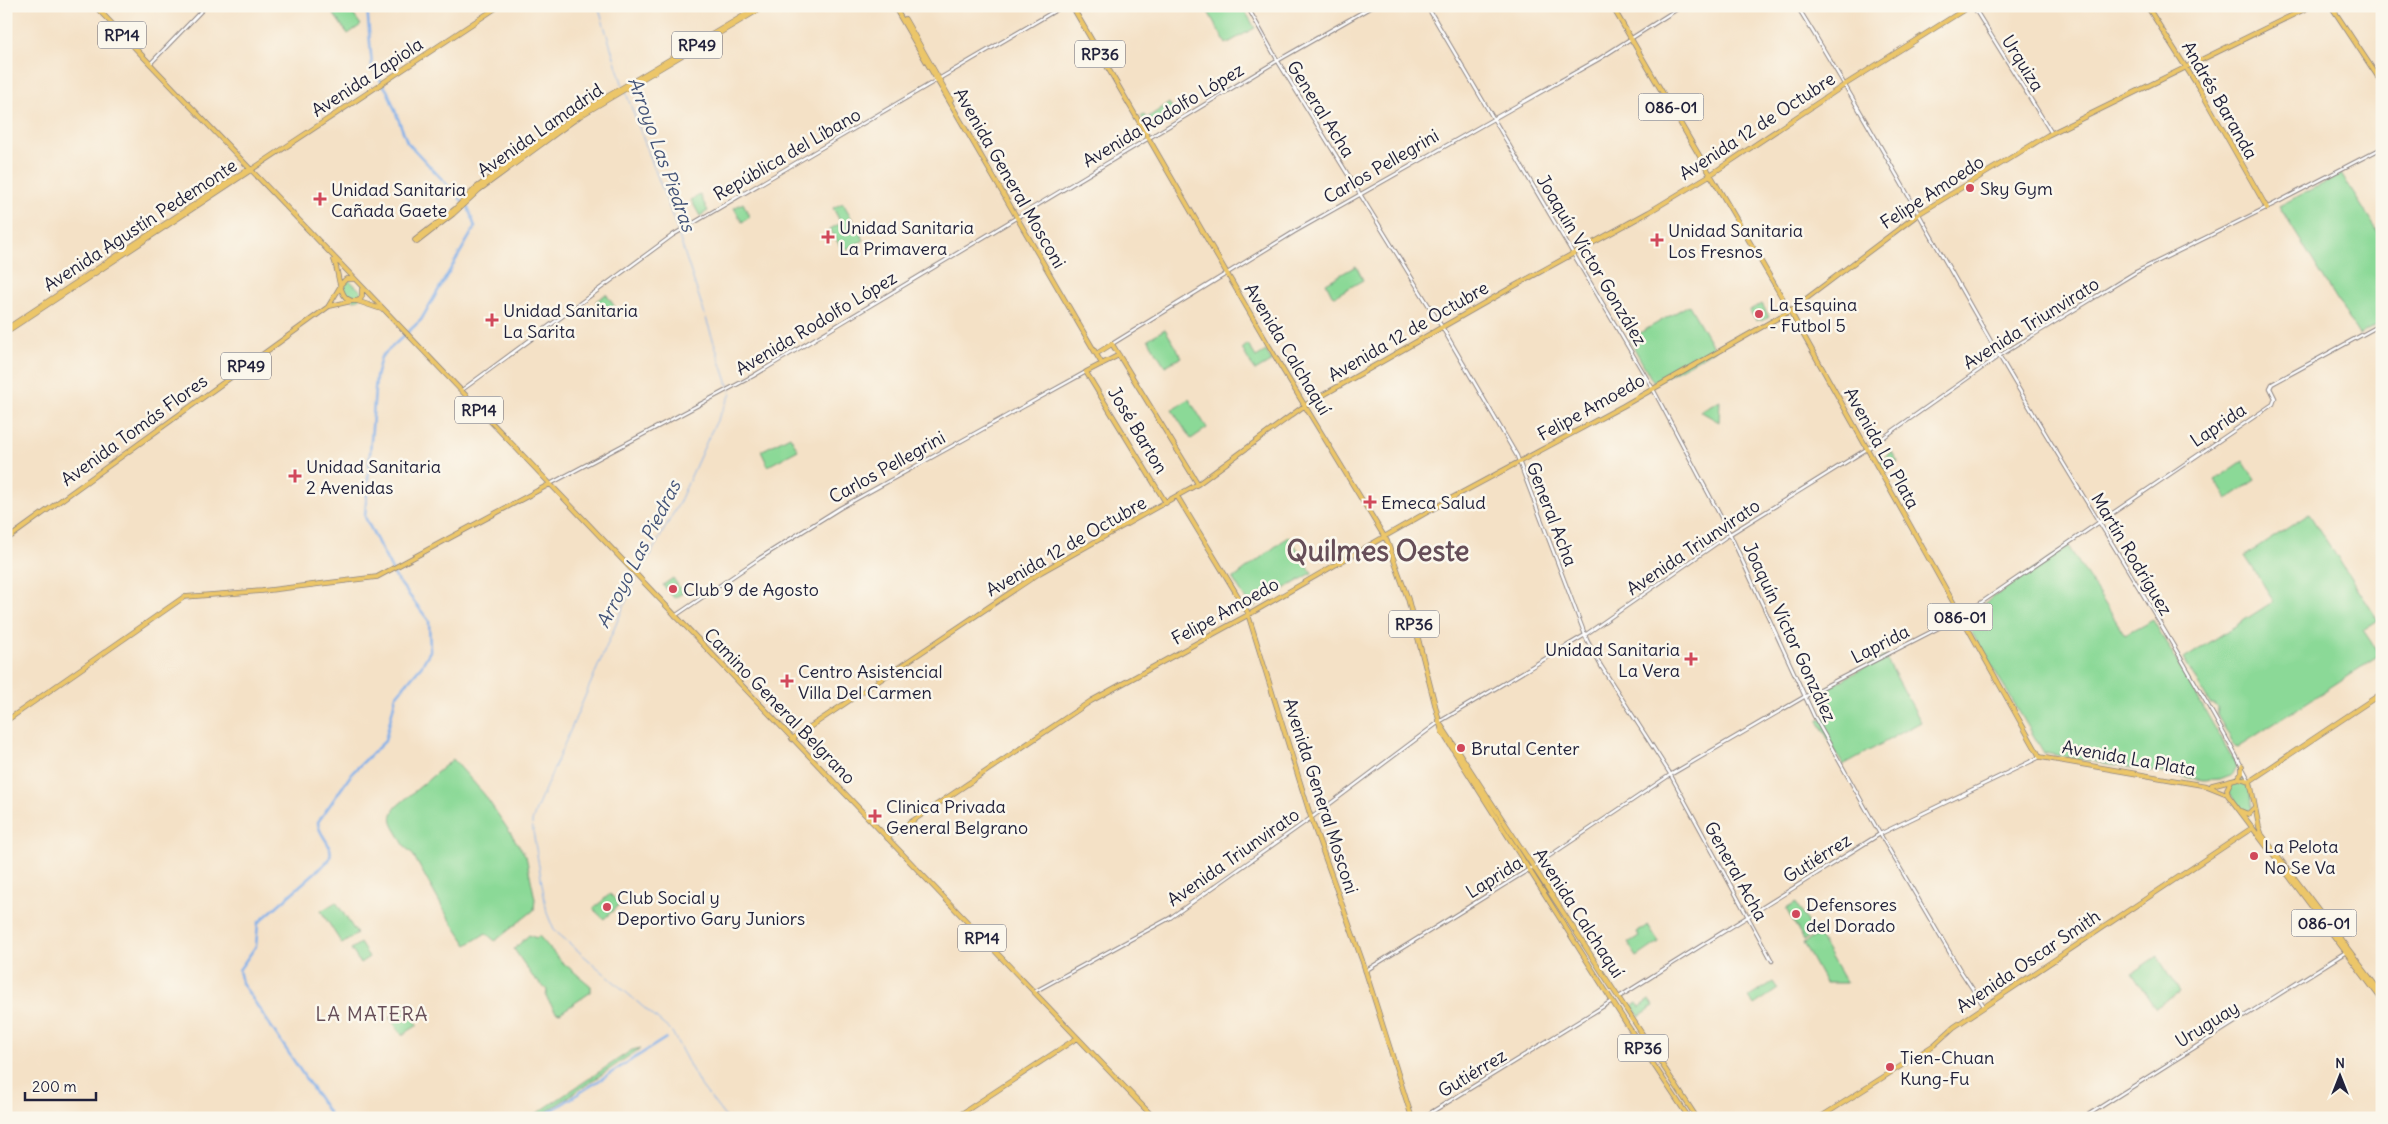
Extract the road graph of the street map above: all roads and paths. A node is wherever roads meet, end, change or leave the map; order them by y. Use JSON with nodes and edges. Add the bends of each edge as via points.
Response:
{"nodes":[{"id":1,"x":95,"y":6,"type":"edge"},
{"id":2,"x":206,"y":6,"type":"edge"},
{"id":3,"x":499,"y":6,"type":"edge"},
{"id":4,"x":760,"y":6,"type":"edge"},
{"id":5,"x":765,"y":6,"type":"edge"},
{"id":6,"x":896,"y":6,"type":"edge"},
{"id":7,"x":1063,"y":6,"type":"edge"},
{"id":8,"x":1072,"y":6,"type":"edge"},
{"id":9,"x":1247,"y":6,"type":"edge"},
{"id":10,"x":1374,"y":6,"type":"edge"},
{"id":11,"x":1427,"y":6,"type":"edge"},
{"id":12,"x":1612,"y":6,"type":"edge"},
{"id":13,"x":1682,"y":6,"type":"edge"},
{"id":14,"x":1797,"y":6,"type":"edge"},
{"id":15,"x":1971,"y":6,"type":"edge"},
{"id":16,"x":2147,"y":6,"type":"edge"},
{"id":17,"x":2311,"y":6,"type":"edge"},
{"id":18,"x":2331,"y":6,"type":"edge"},
{"id":19,"x":1632,"y":39,"type":"junction"},
{"id":20,"x":1277,"y":61,"type":"junction"},
{"id":21,"x":150,"y":64,"type":"junction"},
{"id":22,"x":2186,"y":67,"type":"junction"},
{"id":23,"x":938,"y":80,"type":"junction"},
{"id":24,"x":629,"y":83,"type":"junction"},
{"id":25,"x":2382,"y":83,"type":"edge"},
{"id":26,"x":1846,"y":84,"type":"junction"},
{"id":27,"x":1493,"y":118,"type":"junction"},
{"id":28,"x":2052,"y":133,"type":"junction"},
{"id":29,"x":1149,"y":138,"type":"junction"},
{"id":30,"x":2382,"y":148,"type":"edge"},
{"id":31,"x":250,"y":170,"type":"junction"},
{"id":32,"x":1710,"y":175,"type":"junction"},
{"id":33,"x":1360,"y":194,"type":"junction"},
{"id":34,"x":2267,"y":208,"type":"junction"},
{"id":35,"x":1920,"y":212,"type":"junction"},
{"id":36,"x":1018,"y":217,"type":"junction"},
{"id":37,"x":416,"y":241,"type":"dead end"},
{"id":38,"x":326,"y":250,"type":"junction"},
{"id":39,"x":1574,"y":253,"type":"junction"},
{"id":40,"x":1227,"y":272,"type":"junction"},
{"id":41,"x":354,"y":279,"type":"junction"},
{"id":42,"x":340,"y":287,"type":"junction"},
{"id":43,"x":362,"y":288,"type":"junction"},
{"id":44,"x":354,"y":301,"type":"junction"},
{"id":45,"x":328,"y":307,"type":"junction"},
{"id":46,"x":1790,"y":311,"type":"junction"},
{"id":47,"x":387,"y":314,"type":"junction"},
{"id":48,"x":2382,"y":324,"type":"edge"},
{"id":49,"x":1442,"y":327,"type":"junction"},
{"id":50,"x":6,"y":330,"type":"edge"},
{"id":51,"x":1112,"y":344,"type":"junction"},
{"id":52,"x":1097,"y":353,"type":"junction"},
{"id":53,"x":1119,"y":354,"type":"junction"},
{"id":54,"x":1999,"y":356,"type":"junction"},
{"id":55,"x":1102,"y":364,"type":"junction"},
{"id":56,"x":1086,"y":372,"type":"junction"},
{"id":57,"x":1653,"y":389,"type":"junction"},
{"id":58,"x":461,"y":391,"type":"junction"},
{"id":59,"x":1304,"y":406,"type":"junction"},
{"id":60,"x":1867,"y":449,"type":"junction"},
{"id":61,"x":1519,"y":461,"type":"junction"},
{"id":62,"x":550,"y":484,"type":"junction"},
{"id":63,"x":1198,"y":484,"type":"junction"},
{"id":64,"x":1177,"y":496,"type":"junction"},
{"id":65,"x":1166,"y":503,"type":"junction"},
{"id":66,"x":2098,"y":521,"type":"junction"},
{"id":67,"x":1730,"y":534,"type":"junction"},
{"id":68,"x":1385,"y":536,"type":"junction"},
{"id":69,"x":6,"y":540,"type":"edge"},
{"id":70,"x":1248,"y":615,"type":"junction"},
{"id":71,"x":675,"y":616,"type":"junction"},
{"id":72,"x":1960,"y":617,"type":"junction"},
{"id":73,"x":1585,"y":635,"type":"junction"},
{"id":74,"x":2382,"y":693,"type":"edge"},
{"id":75,"x":1804,"y":698,"type":"junction"},
{"id":76,"x":6,"y":721,"type":"edge"},
{"id":77,"x":1439,"y":722,"type":"junction"},
{"id":78,"x":792,"y":739,"type":"junction"},
{"id":79,"x":2040,"y":757,"type":"junction"},
{"id":80,"x":2242,"y":766,"type":"junction"},
{"id":81,"x":1670,"y":775,"type":"junction"},
{"id":82,"x":2235,"y":779,"type":"junction"},
{"id":83,"x":2250,"y":781,"type":"junction"},
{"id":84,"x":2207,"y":786,"type":"junction"},
{"id":85,"x":2229,"y":796,"type":"junction"},
{"id":86,"x":2255,"y":807,"type":"junction"},
{"id":87,"x":2238,"y":809,"type":"junction"},
{"id":88,"x":1311,"y":818,"type":"junction"},
{"id":89,"x":2252,"y":828,"type":"junction"},
{"id":90,"x":1880,"y":834,"type":"junction"},
{"id":91,"x":887,"y":838,"type":"junction"},
{"id":92,"x":1533,"y":867,"type":"junction"},
{"id":93,"x":1528,"y":870,"type":"junction"},
{"id":94,"x":1748,"y":917,"type":"junction"},
{"id":95,"x":2346,"y":952,"type":"junction"},
{"id":96,"x":1772,"y":961,"type":"dead end"},
{"id":97,"x":1365,"y":971,"type":"junction"},
{"id":98,"x":1034,"y":992,"type":"junction"},
{"id":99,"x":2382,"y":994,"type":"edge"},
{"id":100,"x":1618,"y":998,"type":"junction"},
{"id":101,"x":2382,"y":1000,"type":"edge"},
{"id":102,"x":1612,"y":1001,"type":"junction"},
{"id":103,"x":1984,"y":1007,"type":"junction"},
{"id":104,"x":1077,"y":1038,"type":"junction"},
{"id":105,"x":955,"y":1118,"type":"edge"},
{"id":106,"x":1154,"y":1118,"type":"edge"},
{"id":107,"x":1412,"y":1118,"type":"edge"},
{"id":108,"x":1422,"y":1118,"type":"edge"},
{"id":109,"x":1688,"y":1118,"type":"edge"},
{"id":110,"x":1697,"y":1118,"type":"edge"},
{"id":111,"x":1819,"y":1118,"type":"edge"},
{"id":112,"x":2082,"y":1118,"type":"edge"}],
"edges":[{"from":1,"to":21,"type":"main road","number":"RP14"},
{"from":2,"to":21,"type":"street"},
{"from":3,"to":31,"type":"main road","name":"Avenida Zapiola"},
{"from":4,"to":24,"type":"main road","name":"Avenida Lamadrid","number":"RP49"},
{"from":5,"to":24,"type":"main road","name":"Avenida Lamadrid","number":"RP49"},
{"from":6,"to":23,"type":"main road","name":"Avenida General Mosconi"},
{"from":7,"to":23,"type":"street","name":"República del Líbano"},
{"from":8,"to":29,"type":"main road","name":"Avenida Calchaquí","number":"RP36"},
{"from":9,"to":20,"type":"street","name":"General Acha"},
{"from":10,"to":20,"type":"street","name":"Avenida Rodolfo López"},
{"from":11,"to":27,"type":"street","name":"Joaquín Víctor González"},
{"from":12,"to":19,"type":"main road","name":"Avenida La Plata","number":"086-01"},
{"from":13,"to":19,"type":"street","name":"Carlos Pellegrini"},
{"from":14,"to":26,"type":"street"},
{"from":15,"to":26,"type":"main road","name":"Avenida 12 de Octubre"},
{"from":15,"to":28,"type":"street","name":"Urquiza"},
{"from":16,"to":22,"type":"main road","name":"Andrés Baranda"},
{"from":17,"to":22,"type":"main road","name":"Felipe Amoedo"},
{"from":18,"to":25,"type":"main road"},
{"from":19,"to":27,"type":"street","name":"Carlos Pellegrini"},
{"from":19,"to":32,"type":"main road","name":"Avenida La Plata","number":"086-01"},
{"from":20,"to":29,"type":"street","name":"Avenida Rodolfo López"},
{"from":20,"to":33,"type":"street","name":"General Acha"},
{"from":21,"to":31,"type":"main road","number":"RP14"},
{"from":22,"to":28,"type":"main road","name":"Felipe Amoedo"},
{"from":22,"to":34,"type":"main road","name":"Andrés Baranda"},
{"from":23,"to":36,"type":"main road","name":"Avenida General Mosconi"},
{"from":23,"to":58,"type":"street","name":"República del Líbano","via":[[674,236]]},
{"from":24,"to":37,"type":"main road","name":"Avenida Lamadrid","number":"RP49","via":[[569,120]]},
{"from":26,"to":32,"type":"main road","name":"Avenida 12 de Octubre"},
{"from":26,"to":35,"type":"street"},
{"from":27,"to":33,"type":"street","name":"Carlos Pellegrini"},
{"from":27,"to":39,"type":"street","name":"Joaquín Víctor González"},
{"from":28,"to":35,"type":"main road","name":"Felipe Amoedo"},
{"from":29,"to":36,"type":"street","name":"Avenida Rodolfo López"},
{"from":29,"to":40,"type":"main road","name":"Avenida Calchaquí","number":"RP36"},
{"from":30,"to":34,"type":"street","name":"Avenida Triunvirato"},
{"from":31,"to":38,"type":"main road","number":"RP14"},
{"from":31,"to":50,"type":"main road","name":"Avenida Agustín Pedemonte"},
{"from":32,"to":39,"type":"main road","name":"Avenida 12 de Octubre"},
{"from":32,"to":46,"type":"main road","name":"Avenida La Plata","number":"086-01"},
{"from":33,"to":40,"type":"street","name":"Carlos Pellegrini"},
{"from":33,"to":49,"type":"street","name":"General Acha"},
{"from":34,"to":54,"type":"street","name":"Avenida Triunvirato","via":[[2136,272]]},
{"from":35,"to":46,"type":"main road","name":"Felipe Amoedo"},
{"from":35,"to":54,"type":"street","name":"Martín Rodríguez"},
{"from":36,"to":52,"type":"main road","name":"Avenida General Mosconi"},
{"from":36,"to":62,"type":"street","name":"Avenida Rodolfo López","via":[[734,386]]},
{"from":38,"to":41,"type":"main road","number":"RP14"},
{"from":38,"to":42,"type":"main road","number":"RP14","via":[[338,268]]},
{"from":39,"to":49,"type":"main road","name":"Avenida 12 de Octubre"},
{"from":39,"to":57,"type":"street","name":"Joaquín Víctor González"},
{"from":40,"to":51,"type":"street","name":"Carlos Pellegrini"},
{"from":40,"to":59,"type":"main road","name":"Avenida Calchaquí","number":"RP36"},
{"from":41,"to":42,"type":"main road","via":[[346,279]]},
{"from":41,"to":43,"type":"main road"},
{"from":42,"to":44,"type":"main road","via":[[346,297]]},
{"from":42,"to":45,"type":"main road","name":"Avenida Tomás Flores","number":"RP49"},
{"from":43,"to":44,"type":"main road","via":[[362,297]]},
{"from":43,"to":47,"type":"main road","name":"Camino General Belgrano","number":"RP14"},
{"from":44,"to":45,"type":"main road","name":"Avenida Tomás Flores","number":"RP49"},
{"from":44,"to":47,"type":"main road","name":"Camino General Belgrano","number":"RP14","via":[[372,305]]},
{"from":45,"to":69,"type":"main road","name":"Avenida Tomás Flores","number":"RP49"},
{"from":46,"to":57,"type":"main road","name":"Felipe Amoedo"},
{"from":46,"to":60,"type":"main road","name":"Avenida La Plata","number":"086-01"},
{"from":47,"to":58,"type":"main road","name":"Camino General Belgrano","number":"RP14"},
{"from":48,"to":66,"type":"street","name":"Laprida","via":[[2272,384],[2273,404]]},
{"from":49,"to":59,"type":"main road","name":"Avenida 12 de Octubre"},
{"from":49,"to":61,"type":"street","name":"General Acha"},
{"from":51,"to":52,"type":"main road","name":"Carlos Pellegrini"},
{"from":51,"to":53,"type":"main road"},
{"from":52,"to":55,"type":"main road","name":"Avenida General Mosconi"},
{"from":53,"to":55,"type":"main road","name":"Carlos Pellegrini"},
{"from":53,"to":63,"type":"main road"},
{"from":54,"to":60,"type":"street","name":"Avenida Triunvirato"},
{"from":54,"to":66,"type":"street","name":"Martín Rodríguez"},
{"from":55,"to":56,"type":"main road","name":"Carlos Pellegrini"},
{"from":56,"to":65,"type":"main road","name":"José Barton"},
{"from":56,"to":71,"type":"street","name":"Carlos Pellegrini","via":[[840,508]]},
{"from":57,"to":61,"type":"main road","name":"Felipe Amoedo"},
{"from":57,"to":67,"type":"street","name":"Joaquín Víctor González"},
{"from":58,"to":62,"type":"main road","name":"Camino General Belgrano","number":"RP14"},
{"from":59,"to":63,"type":"main road","name":"Avenida 12 de Octubre"},
{"from":59,"to":68,"type":"main road","name":"Avenida Calchaquí","number":"RP36"},
{"from":60,"to":67,"type":"street","name":"Avenida Triunvirato"},
{"from":60,"to":72,"type":"main road","name":"Avenida La Plata","number":"086-01"},
{"from":61,"to":68,"type":"main road","name":"Felipe Amoedo"},
{"from":61,"to":73,"type":"street","name":"General Acha"},
{"from":62,"to":71,"type":"main road","name":"Camino General Belgrano","number":"RP14"},
{"from":62,"to":76,"type":"main road","via":[[374,578],[184,597]]},
{"from":63,"to":64,"type":"main road","name":"Avenida 12 de Octubre"},
{"from":64,"to":65,"type":"main road","name":"Avenida 12 de Octubre"},
{"from":64,"to":70,"type":"main road","name":"Avenida General Mosconi"},
{"from":65,"to":78,"type":"main road","name":"Avenida 12 de Octubre","via":[[1041,572]]},
{"from":66,"to":72,"type":"street","name":"Laprida"},
{"from":66,"to":80,"type":"street","name":"Martín Rodríguez"},
{"from":67,"to":73,"type":"street","name":"Avenida Triunvirato"},
{"from":67,"to":75,"type":"street","name":"Joaquín Víctor González"},
{"from":68,"to":70,"type":"main road","name":"Felipe Amoedo"},
{"from":68,"to":77,"type":"main road","name":"Avenida Calchaquí","number":"RP36","via":[[1408,599]]},
{"from":70,"to":88,"type":"main road","name":"Avenida General Mosconi"},
{"from":70,"to":91,"type":"main road","name":"Felipe Amoedo","via":[[1091,701]]},
{"from":71,"to":78,"type":"main road","name":"Camino General Belgrano","number":"RP14"},
{"from":72,"to":75,"type":"street","name":"Laprida"},
{"from":72,"to":79,"type":"main road","name":"Avenida La Plata","number":"086-01"},
{"from":73,"to":77,"type":"street","name":"Avenida Triunvirato"},
{"from":73,"to":81,"type":"street","name":"General Acha"},
{"from":74,"to":83,"type":"main road"},
{"from":75,"to":81,"type":"street","name":"Laprida"},
{"from":75,"to":90,"type":"street","name":"Joaquín Víctor González"},
{"from":77,"to":88,"type":"street","name":"Avenida Triunvirato"},
{"from":77,"to":92,"type":"main road","name":"Avenida Calchaquí","number":"RP36"},
{"from":77,"to":93,"type":"main road","name":"Avenida Calchaquí","number":"RP36","via":[[1442,732]]},
{"from":78,"to":91,"type":"main road","name":"Camino General Belgrano","number":"RP14"},
{"from":79,"to":84,"type":"main road","name":"Avenida La Plata"},
{"from":79,"to":90,"type":"street","name":"Gutiérrez"},
{"from":80,"to":82,"type":"main road","via":[[2242,773]]},
{"from":80,"to":83,"type":"street","name":"Martín Rodríguez"},
{"from":81,"to":92,"type":"street","name":"Laprida"},
{"from":81,"to":94,"type":"street","name":"General Acha"},
{"from":82,"to":83,"type":"main road","name":"Avenida La Plata"},
{"from":82,"to":84,"type":"main road","name":"Avenida La Plata"},
{"from":82,"to":85,"type":"main road","via":[[2227,788]]},
{"from":83,"to":86,"type":"main road"},
{"from":84,"to":85,"type":"main road","name":"Avenida La Plata"},
{"from":85,"to":87,"type":"main road"},
{"from":86,"to":87,"type":"main road","via":[[2248,814]]},
{"from":86,"to":99,"type":"main road","number":"086-01","via":[[2262,835]]},
{"from":87,"to":89,"type":"main road","number":"086-01"},
{"from":88,"to":97,"type":"main road","name":"Avenida General Mosconi"},
{"from":88,"to":98,"type":"street","name":"Avenida Triunvirato","via":[[1170,918]]},
{"from":89,"to":95,"type":"main road","number":"086-01"},
{"from":89,"to":103,"type":"main road","name":"Avenida Oscar Smith"},
{"from":90,"to":94,"type":"street","name":"Gutiérrez"},
{"from":90,"to":103,"type":"street","name":"Joaquín Víctor González"},
{"from":91,"to":98,"type":"main road","name":"Camino General Belgrano","number":"RP14"},
{"from":92,"to":93,"type":"street","name":"Laprida"},
{"from":92,"to":100,"type":"main road","name":"Avenida Calchaquí","number":"RP36"},
{"from":93,"to":97,"type":"street","name":"Laprida"},
{"from":93,"to":102,"type":"main road","name":"Avenida Calchaquí","number":"RP36"},
{"from":94,"to":96,"type":"street","name":"General Acha"},
{"from":94,"to":100,"type":"street","name":"Gutiérrez"},
{"from":95,"to":101,"type":"main road","number":"086-01"},
{"from":95,"to":112,"type":"street","name":"Uruguay"},
{"from":97,"to":107,"type":"main road","name":"Avenida General Mosconi"},
{"from":98,"to":104,"type":"main road","name":"Camino General Belgrano","number":"RP14"},
{"from":100,"to":110,"type":"main road","name":"Avenida Calchaquí","number":"RP36"},
{"from":102,"to":108,"type":"street","name":"Gutiérrez"},
{"from":102,"to":109,"type":"main road","name":"Avenida Calchaquí","number":"RP36"},
{"from":103,"to":111,"type":"main road","name":"Avenida Oscar Smith","via":[[1934,1045]]},
{"from":104,"to":105,"type":"main road"},
{"from":104,"to":106,"type":"main road","name":"Camino General Belgrano","number":"RP14"}]}
